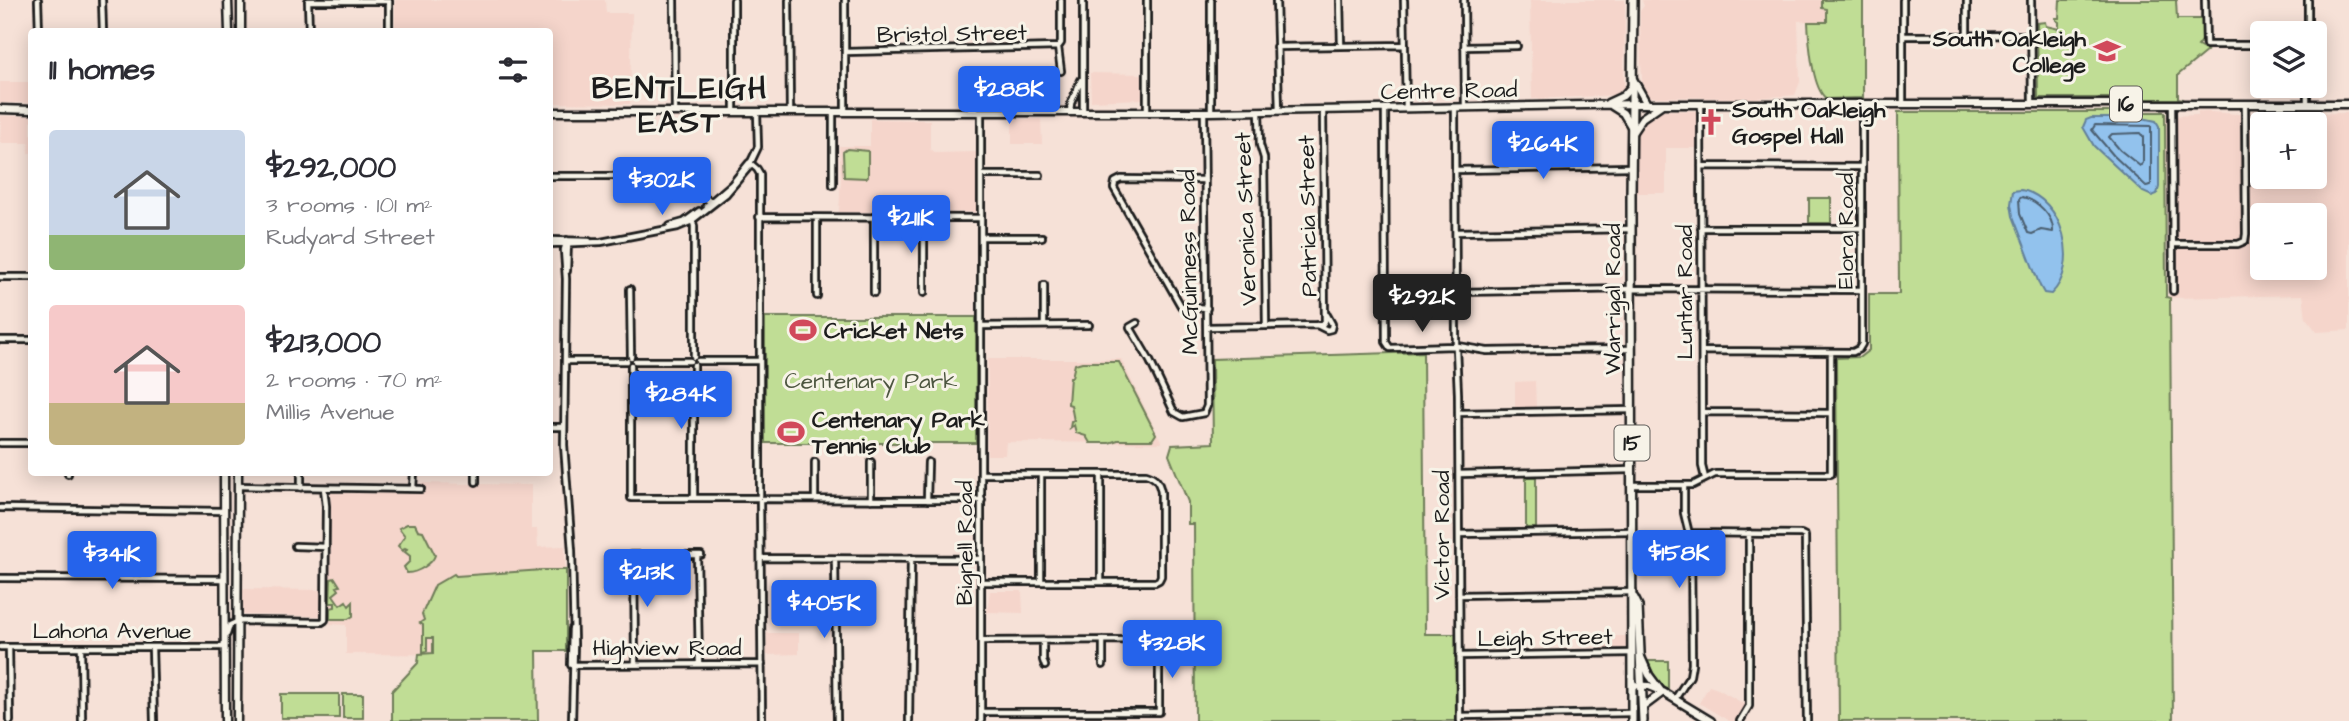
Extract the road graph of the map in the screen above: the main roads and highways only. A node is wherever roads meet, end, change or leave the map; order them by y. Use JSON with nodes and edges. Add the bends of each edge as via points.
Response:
{"nodes":[{"id":1,"x":229,"y":0,"type":"edge"},
{"id":2,"x":241,"y":0,"type":"edge"},
{"id":3,"x":1633,"y":0,"type":"edge"},
{"id":4,"x":229,"y":28,"type":"edge"},
{"id":5,"x":241,"y":28,"type":"edge"},
{"id":6,"x":1632,"y":77,"type":"junction"},
{"id":7,"x":1632,"y":86,"type":"junction"},
{"id":8,"x":1607,"y":104,"type":"junction"},
{"id":9,"x":1632,"y":104,"type":"junction"},
{"id":10,"x":1647,"y":104,"type":"junction"},
{"id":11,"x":1663,"y":104,"type":"junction"},
{"id":12,"x":2349,"y":104,"type":"edge"},
{"id":13,"x":0,"y":110,"type":"edge"},
{"id":14,"x":28,"y":110,"type":"edge"},
{"id":15,"x":553,"y":112,"type":"edge"},
{"id":16,"x":1632,"y":131,"type":"junction"},
{"id":17,"x":224,"y":476,"type":"edge"},
{"id":18,"x":238,"y":476,"type":"edge"},
{"id":19,"x":237,"y":594,"type":"junction"},
{"id":20,"x":1633,"y":595,"type":"junction"},
{"id":21,"x":224,"y":619,"type":"junction"},
{"id":22,"x":1640,"y":656,"type":"junction"},
{"id":23,"x":1632,"y":685,"type":"junction"},
{"id":24,"x":1642,"y":685,"type":"junction"},
{"id":25,"x":1662,"y":692,"type":"junction"},
{"id":26,"x":1643,"y":707,"type":"junction"},
{"id":27,"x":1632,"y":717,"type":"edge"},
{"id":28,"x":225,"y":721,"type":"edge"},
{"id":29,"x":237,"y":721,"type":"edge"},
{"id":30,"x":1643,"y":721,"type":"edge"},
{"id":31,"x":1711,"y":721,"type":"edge"}],
"edges":[{"from":1,"to":4,"type":"main road"},
{"from":2,"to":5,"type":"main road"},
{"from":3,"to":6,"type":"highway","name":"Warrigal Road","number":"15"},
{"from":6,"to":7,"type":"highway","name":"Warrigal Road","number":"15"},
{"from":6,"to":10,"type":"main road"},
{"from":7,"to":8,"type":"main road"},
{"from":7,"to":9,"type":"highway","name":"Warrigal Road","number":"15"},
{"from":8,"to":9,"type":"main road","name":"Centre Road","number":"16"},
{"from":8,"to":15,"type":"main road","name":"Centre Road","number":"16","via":[[1208,112]]},
{"from":8,"to":16,"type":"main road","via":[[1623,113]]},
{"from":9,"to":10,"type":"main road","name":"Centre Road","number":"16"},
{"from":9,"to":16,"type":"highway","name":"Warrigal Road","number":"15"},
{"from":10,"to":11,"type":"main road","name":"Centre Road","number":"16"},
{"from":11,"to":12,"type":"main road","name":"Centre Road","number":"16"},
{"from":11,"to":16,"type":"main road","via":[[1645,114]]},
{"from":13,"to":14,"type":"main road"},
{"from":16,"to":20,"type":"highway","name":"Warrigal Road","number":"15"},
{"from":17,"to":21,"type":"main road"},
{"from":18,"to":19,"type":"main road"},
{"from":19,"to":21,"type":"main road","via":[[232,617]]},
{"from":19,"to":29,"type":"main road"},
{"from":20,"to":22,"type":"highway","name":"Warrigal Road","number":"15"},
{"from":20,"to":23,"type":"highway","name":"Warrigal Road","number":"15"},
{"from":21,"to":28,"type":"main road"},
{"from":22,"to":24,"type":"highway","name":"Warrigal Road","number":"15"},
{"from":22,"to":25,"type":"main road"},
{"from":23,"to":24,"type":"main road"},
{"from":23,"to":27,"type":"highway","name":"Warrigal Road","number":"15"},
{"from":24,"to":25,"type":"main road"},
{"from":24,"to":26,"type":"highway","name":"Warrigal Road","number":"15"},
{"from":25,"to":26,"type":"main road"},
{"from":25,"to":31,"type":"main road"},
{"from":26,"to":30,"type":"highway","name":"Warrigal Road","number":"15"}]}
